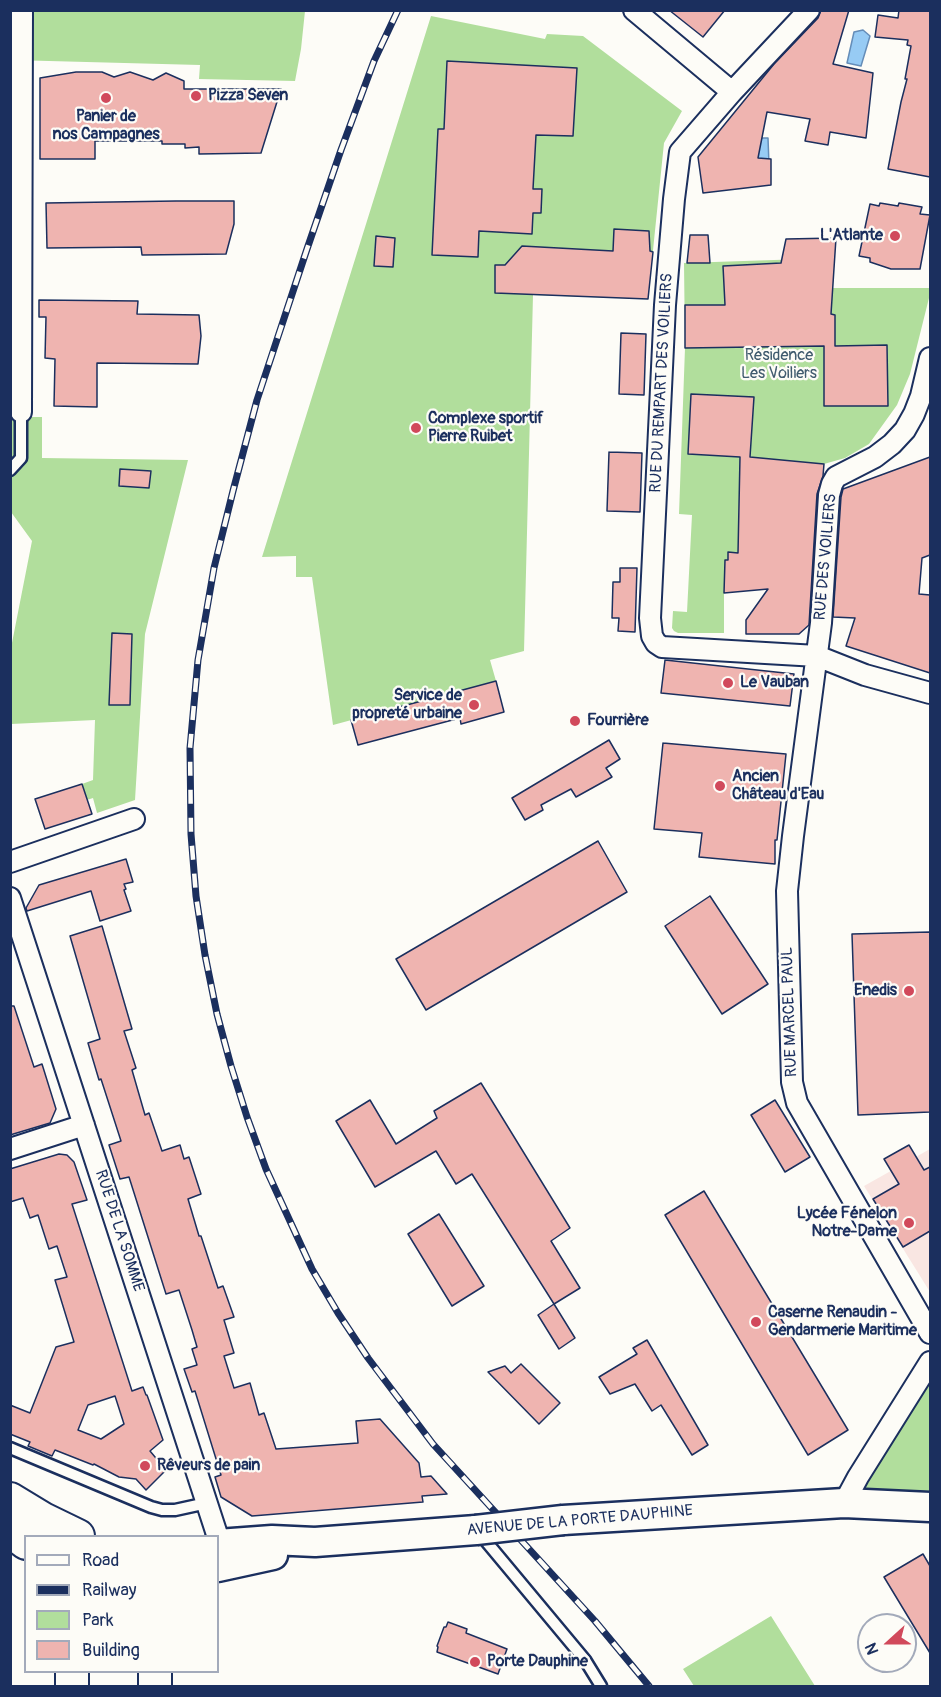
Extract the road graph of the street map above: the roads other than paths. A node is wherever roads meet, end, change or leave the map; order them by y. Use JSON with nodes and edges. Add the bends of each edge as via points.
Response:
{"nodes":[{"id":1,"x":22,"y":10,"type":"edge"},
{"id":2,"x":634,"y":10,"type":"edge"},
{"id":3,"x":808,"y":10,"type":"edge"},
{"id":4,"x":732,"y":92,"type":"junction"},
{"id":5,"x":16,"y":179,"type":"edge"},
{"id":6,"x":930,"y":358,"type":"edge"},
{"id":7,"x":21,"y":412,"type":"joint"},
{"id":8,"x":10,"y":470,"type":"edge"},
{"id":9,"x":817,"y":656,"type":"junction"},
{"id":10,"x":930,"y":693,"type":"edge"},
{"id":11,"x":134,"y":819,"type":"dead end"},
{"id":12,"x":10,"y":862,"type":"edge"},
{"id":13,"x":10,"y":898,"type":"edge"},
{"id":14,"x":84,"y":1125,"type":"junction"},
{"id":15,"x":10,"y":1149,"type":"edge"},
{"id":16,"x":930,"y":1333,"type":"edge"},
{"id":17,"x":930,"y":1362,"type":"edge"},
{"id":18,"x":10,"y":1448,"type":"edge"},
{"id":19,"x":10,"y":1499,"type":"edge"},
{"id":20,"x":207,"y":1503,"type":"junction"},
{"id":21,"x":844,"y":1503,"type":"junction"},
{"id":22,"x":930,"y":1507,"type":"edge"},
{"id":23,"x":476,"y":1530,"type":"junction"},
{"id":24,"x":10,"y":1531,"type":"edge"},
{"id":25,"x":76,"y":1535,"type":"edge"},
{"id":26,"x":215,"y":1535,"type":"edge"},
{"id":27,"x":24,"y":1542,"type":"edge"},
{"id":28,"x":220,"y":1555,"type":"edge"},
{"id":29,"x":601,"y":1686,"type":"edge"}],
"edges":[{"from":1,"to":5,"type":"street"},
{"from":2,"to":4,"type":"street"},
{"from":3,"to":4,"type":"street","name":"RUE DU REMPART DES VOILIERS"},
{"from":4,"to":9,"type":"street","name":"RUE DU REMPART DES VOILIERS","via":[[680,152],[665,305],[652,636],[662,647]]},
{"from":5,"to":7,"type":"street"},
{"from":6,"to":9,"type":"street","name":"RUE DES VOILIERS","via":[[921,396],[905,430],[875,457],[836,477],[832,484]]},
{"from":7,"to":8,"type":"lane","via":[[21,458]]},
{"from":9,"to":10,"type":"street","name":"RUE DU REMPART DES VOILIERS","via":[[865,675]]},
{"from":9,"to":16,"type":"street","name":"RUE MARCEL PAUL","via":[[787,891],[792,1082],[807,1122]]},
{"from":11,"to":12,"type":"street"},
{"from":13,"to":14,"type":"street","name":"RUE DE LA SOMME"},
{"from":14,"to":15,"type":"street"},
{"from":14,"to":20,"type":"street","name":"RUE DE LA SOMME"},
{"from":17,"to":21,"type":"street"},
{"from":18,"to":20,"type":"lane","via":[[151,1507],[175,1510]]},
{"from":19,"to":25,"type":"main road"},
{"from":20,"to":26,"type":"street","name":"RUE DE LA SOMME"},
{"from":21,"to":22,"type":"street","name":"AVENUE DE LA PORTE DAUPHINE"},
{"from":21,"to":23,"type":"street","name":"AVENUE DE LA PORTE DAUPHINE","bridge":true},
{"from":23,"to":28,"type":"street","name":"AVENUE DE LA PORTE DAUPHINE","via":[[315,1542],[272,1540]]},
{"from":23,"to":29,"type":"lane","via":[[585,1660]]},
{"from":24,"to":27,"type":"main road"}]}
